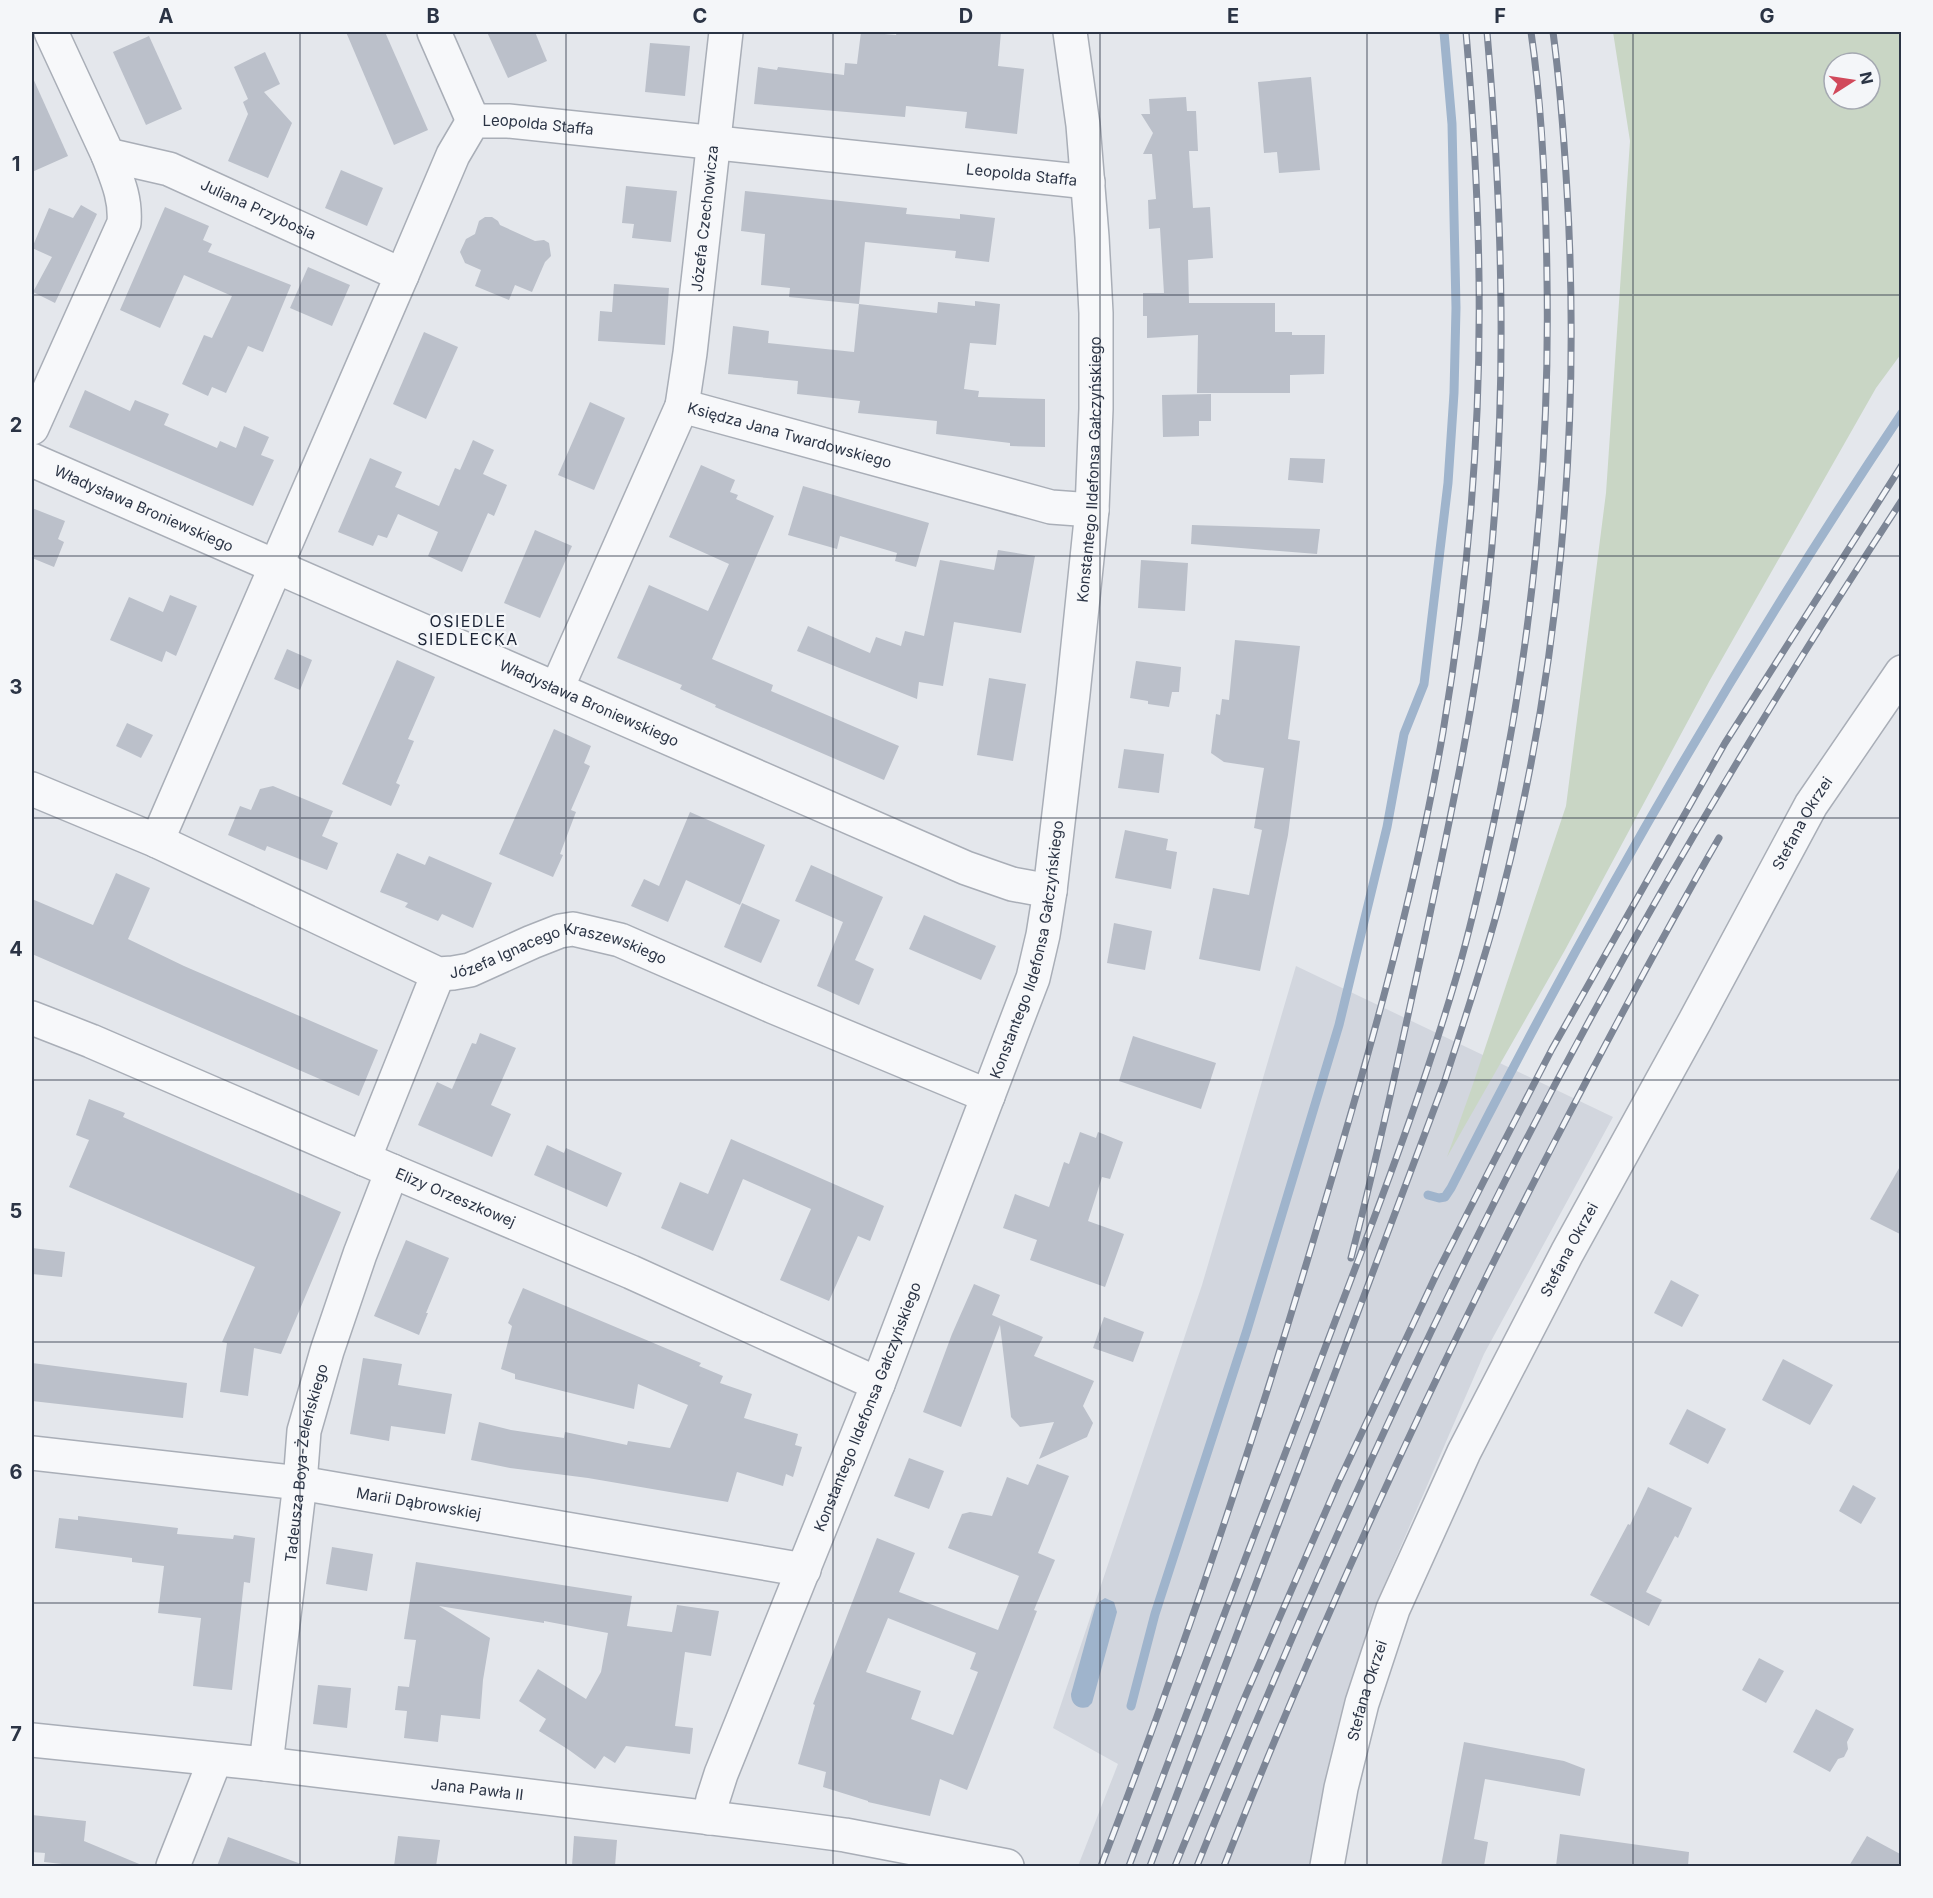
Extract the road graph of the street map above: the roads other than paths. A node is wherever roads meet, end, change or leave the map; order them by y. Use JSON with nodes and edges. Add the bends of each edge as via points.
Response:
{"nodes":[{"id":1,"x":51,"y":32,"type":"edge"},
{"id":2,"x":434,"y":32,"type":"edge"},
{"id":3,"x":726,"y":32,"type":"edge"},
{"id":4,"x":1070,"y":32,"type":"edge"},
{"id":5,"x":473,"y":121,"type":"junction"},
{"id":6,"x":715,"y":143,"type":"junction"},
{"id":7,"x":108,"y":155,"type":"junction"},
{"id":8,"x":1088,"y":182,"type":"junction"},
{"id":9,"x":402,"y":275,"type":"junction"},
{"id":10,"x":682,"y":406,"type":"junction"},
{"id":11,"x":32,"y":428,"type":"edge"},
{"id":12,"x":32,"y":460,"type":"edge"},
{"id":13,"x":1092,"y":510,"type":"junction"},
{"id":14,"x":277,"y":566,"type":"junction"},
{"id":15,"x":1902,"y":672,"type":"edge"},
{"id":16,"x":557,"y":688,"type":"junction"},
{"id":17,"x":32,"y":789,"type":"edge"},
{"id":18,"x":157,"y":841,"type":"junction"},
{"id":19,"x":1050,"y":891,"type":"junction"},
{"id":20,"x":438,"y":974,"type":"junction"},
{"id":21,"x":32,"y":1018,"type":"edge"},
{"id":22,"x":988,"y":1096,"type":"junction"},
{"id":23,"x":378,"y":1165,"type":"junction"},
{"id":24,"x":878,"y":1384,"type":"junction"},
{"id":25,"x":32,"y":1453,"type":"edge"},
{"id":26,"x":300,"y":1483,"type":"junction"},
{"id":27,"x":804,"y":1570,"type":"junction"},
{"id":28,"x":32,"y":1740,"type":"edge"},
{"id":29,"x":214,"y":1760,"type":"junction"},
{"id":30,"x":266,"y":1764,"type":"junction"},
{"id":31,"x":709,"y":1818,"type":"junction"},
{"id":32,"x":919,"y":1858,"type":"edge"},
{"id":33,"x":173,"y":1866,"type":"edge"},
{"id":34,"x":1007,"y":1866,"type":"edge"},
{"id":35,"x":1327,"y":1866,"type":"edge"}],
"edges":[{"from":1,"to":7,"type":"street"},
{"from":2,"to":5,"type":"street"},
{"from":3,"to":6,"type":"street","name":"Józefa Czechowicza"},
{"from":4,"to":8,"type":"street","name":"Konstantego Ildefonsa Gałczyńskiego"},
{"from":5,"to":6,"type":"street","name":"Leopolda Staffa","via":[[508,121]]},
{"from":5,"to":9,"type":"street","name":"Leopolda Staffa","via":[[453,155]]},
{"from":6,"to":8,"type":"street","name":"Leopolda Staffa"},
{"from":6,"to":10,"type":"street","name":"Józefa Czechowicza"},
{"from":7,"to":9,"type":"street","name":"Juliana Przybosia","via":[[169,169]]},
{"from":7,"to":11,"type":"street","via":[[121,188],[124,223]]},
{"from":8,"to":13,"type":"street","name":"Konstantego Ildefonsa Gałczyńskiego","via":[[1096,325]]},
{"from":9,"to":14,"type":"street","name":"Leopolda Staffa"},
{"from":10,"to":13,"type":"street","name":"Księdza Jana Twardowskiego","via":[[1051,507]]},
{"from":10,"to":16,"type":"street","name":"Księdza Jana Twardowskiego"},
{"from":12,"to":14,"type":"street","name":"Władysława Broniewskiego"},
{"from":13,"to":19,"type":"street","name":"Konstantego Ildefonsa Gałczyńskiego"},
{"from":14,"to":16,"type":"street","name":"Władysława Broniewskiego"},
{"from":14,"to":18,"type":"street","name":"Leopolda Staffa"},
{"from":15,"to":35,"type":"street","name":"Stefana Okrzei","via":[[1811,805],[1567,1252],[1464,1452],[1393,1610],[1362,1703]]},
{"from":16,"to":19,"type":"street","name":"Władysława Broniewskiego","via":[[966,868],[1012,884]]},
{"from":17,"to":18,"type":"street","name":"Józefa Ignacego Kraszewskiego"},
{"from":18,"to":20,"type":"street","name":"Józefa Ignacego Kraszewskiego"},
{"from":19,"to":22,"type":"street","name":"Konstantego Ildefonsa Gałczyńskiego","via":[[1033,978]]},
{"from":20,"to":22,"type":"street","name":"Józefa Ignacego Kraszewskiego","via":[[470,970],[532,942],[573,929],[620,940]]},
{"from":20,"to":23,"type":"street","name":"Tadeusza Boya-Żeleńskiego"},
{"from":21,"to":23,"type":"street","name":"Elizy Orzeszkowej"},
{"from":22,"to":24,"type":"street","name":"Konstantego Ildefonsa Gałczyńskiego"},
{"from":23,"to":24,"type":"street","name":"Elizy Orzeszkowej","via":[[631,1272]]},
{"from":23,"to":26,"type":"street","name":"Tadeusza Boya-Żeleńskiego","via":[[360,1254],[304,1431]]},
{"from":24,"to":27,"type":"street","name":"Konstantego Ildefonsa Gałczyńskiego"},
{"from":25,"to":26,"type":"street","name":"Marii Dąbrowskiej"},
{"from":26,"to":27,"type":"street","name":"Marii Dąbrowskiej"},
{"from":26,"to":30,"type":"street","name":"Tadeusza Boya-Żeleńskiego"},
{"from":27,"to":31,"type":"street","name":"Konstantego Ildefonsa Gałczyńskiego","via":[[721,1774]]},
{"from":28,"to":29,"type":"street","name":"Jana Pawła II"},
{"from":29,"to":30,"type":"street","name":"Jana Pawła II"},
{"from":29,"to":33,"type":"street"},
{"from":30,"to":31,"type":"street","name":"Jana Pawła II"},
{"from":31,"to":32,"type":"street","name":"Jana Pawła II","via":[[845,1835]]},
{"from":32,"to":34,"type":"street","name":"Jana Pawła II"}]}
